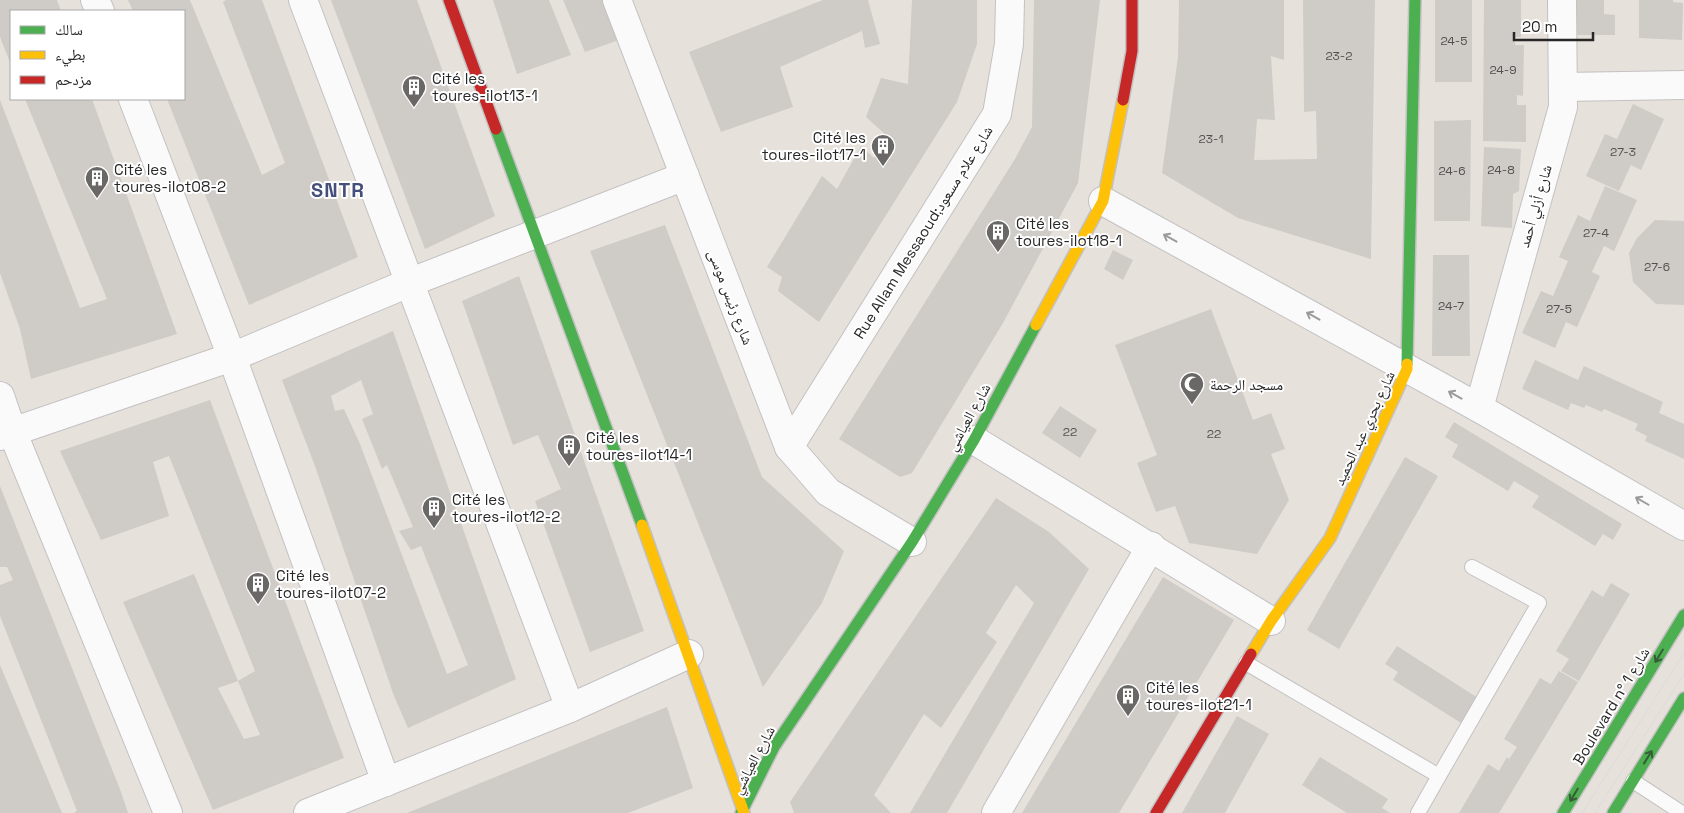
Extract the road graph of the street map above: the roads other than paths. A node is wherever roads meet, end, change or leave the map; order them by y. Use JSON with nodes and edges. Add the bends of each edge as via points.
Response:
{"nodes":[{"id":1,"x":303,"y":0,"type":"edge"},
{"id":2,"x":449,"y":0,"type":"edge"},
{"id":3,"x":617,"y":0,"type":"edge"},
{"id":4,"x":1010,"y":0,"type":"edge"},
{"id":5,"x":1132,"y":0,"type":"edge"},
{"id":6,"x":1415,"y":0,"type":"edge"},
{"id":7,"x":1562,"y":0,"type":"edge"},
{"id":8,"x":1684,"y":84,"type":"edge"},
{"id":9,"x":1563,"y":87,"type":"junction"},
{"id":10,"x":133,"y":100,"type":"edge"},
{"id":11,"x":685,"y":176,"type":"junction"},
{"id":12,"x":1103,"y":201,"type":"junction"},
{"id":13,"x":535,"y":235,"type":"junction"},
{"id":14,"x":412,"y":282,"type":"junction"},
{"id":15,"x":232,"y":357,"type":"junction"},
{"id":16,"x":1408,"y":369,"type":"junction"},
{"id":17,"x":0,"y":396,"type":"edge"},
{"id":18,"x":1478,"y":408,"type":"junction"},
{"id":19,"x":6,"y":434,"type":"edge"},
{"id":20,"x":974,"y":440,"type":"junction"},
{"id":21,"x":789,"y":447,"type":"junction"},
{"id":22,"x":1684,"y":526,"type":"edge"},
{"id":23,"x":912,"y":542,"type":"junction"},
{"id":24,"x":1151,"y":546,"type":"junction"},
{"id":25,"x":1472,"y":567,"type":"dead end"},
{"id":26,"x":1684,"y":615,"type":"edge"},
{"id":27,"x":1271,"y":621,"type":"junction"},
{"id":28,"x":688,"y":654,"type":"junction"},
{"id":29,"x":1246,"y":663,"type":"junction"},
{"id":30,"x":1684,"y":698,"type":"edge"},
{"id":31,"x":570,"y":708,"type":"junction"},
{"id":32,"x":1439,"y":776,"type":"junction"},
{"id":33,"x":1633,"y":781,"type":"junction"},
{"id":34,"x":386,"y":782,"type":"junction"},
{"id":35,"x":168,"y":813,"type":"edge"},
{"id":36,"x":308,"y":813,"type":"edge"},
{"id":37,"x":743,"y":813,"type":"edge"},
{"id":38,"x":996,"y":813,"type":"edge"},
{"id":39,"x":1156,"y":813,"type":"edge"},
{"id":40,"x":1418,"y":813,"type":"edge"},
{"id":41,"x":1563,"y":813,"type":"edge"},
{"id":42,"x":1613,"y":813,"type":"edge"},
{"id":43,"x":1682,"y":813,"type":"edge"}],
"edges":[{"from":1,"to":14,"type":"street"},
{"from":2,"to":13,"type":"street"},
{"from":3,"to":11,"type":"street","name":"شارع رئيس موسى"},
{"from":4,"to":21,"type":"street","name":"Rue Allam Messaoud;شارع علام مسعود","via":[[1009,44],[997,114]]},
{"from":5,"to":12,"type":"street","name":"شارع العياشي","via":[[1132,51]]},
{"from":6,"to":16,"type":"street","name":"شارع بحري عبد الحميد"},
{"from":7,"to":9,"type":"street","name":"شارع أزلي أحمد"},
{"from":8,"to":9,"type":"street"},
{"from":9,"to":18,"type":"street","name":"شارع أزلي أحمد","via":[[1563,107]]},
{"from":10,"to":15,"type":"street"},
{"from":11,"to":13,"type":"street"},
{"from":11,"to":21,"type":"street","name":"شارع رئيس موسى"},
{"from":16,"to":12,"type":"street","one_way":true},
{"from":12,"to":20,"type":"street","name":"شارع العياشي"},
{"from":13,"to":14,"type":"street"},
{"from":13,"to":28,"type":"street"},
{"from":14,"to":15,"type":"street"},
{"from":14,"to":31,"type":"street"},
{"from":15,"to":19,"type":"street"},
{"from":15,"to":34,"type":"street"},
{"from":18,"to":16,"type":"street","one_way":true},
{"from":16,"to":27,"type":"street","name":"شارع بحري عبد الحميد","via":[[1330,538]]},
{"from":17,"to":19,"type":"street"},
{"from":22,"to":18,"type":"street","one_way":true},
{"from":19,"to":35,"type":"street"},
{"from":20,"to":23,"type":"street","name":"شارع العياشي"},
{"from":20,"to":24,"type":"street"},
{"from":21,"to":23,"type":"street","name":"شارع رئيس موسى","via":[[828,492]]},
{"from":23,"to":37,"type":"street","name":"شارع العياشي","via":[[774,747]]},
{"from":24,"to":27,"type":"street"},
{"from":24,"to":38,"type":"street"},
{"from":25,"to":32,"type":"lane","via":[[1539,603]]},
{"from":26,"to":41,"type":"street","name":"Boulevard n° شارع 1","one_way":true},
{"from":27,"to":29,"type":"street","name":"شارع بحري عبد الحميد"},
{"from":28,"to":31,"type":"street"},
{"from":28,"to":37,"type":"street"},
{"from":29,"to":32,"type":"lane"},
{"from":29,"to":39,"type":"street","name":"شارع بحري عبد الحميد"},
{"from":33,"to":30,"type":"street","one_way":true},
{"from":31,"to":34,"type":"street"},
{"from":32,"to":40,"type":"lane"},
{"from":33,"to":42,"type":"street"},
{"from":33,"to":43,"type":"lane"},
{"from":34,"to":36,"type":"street"}]}
